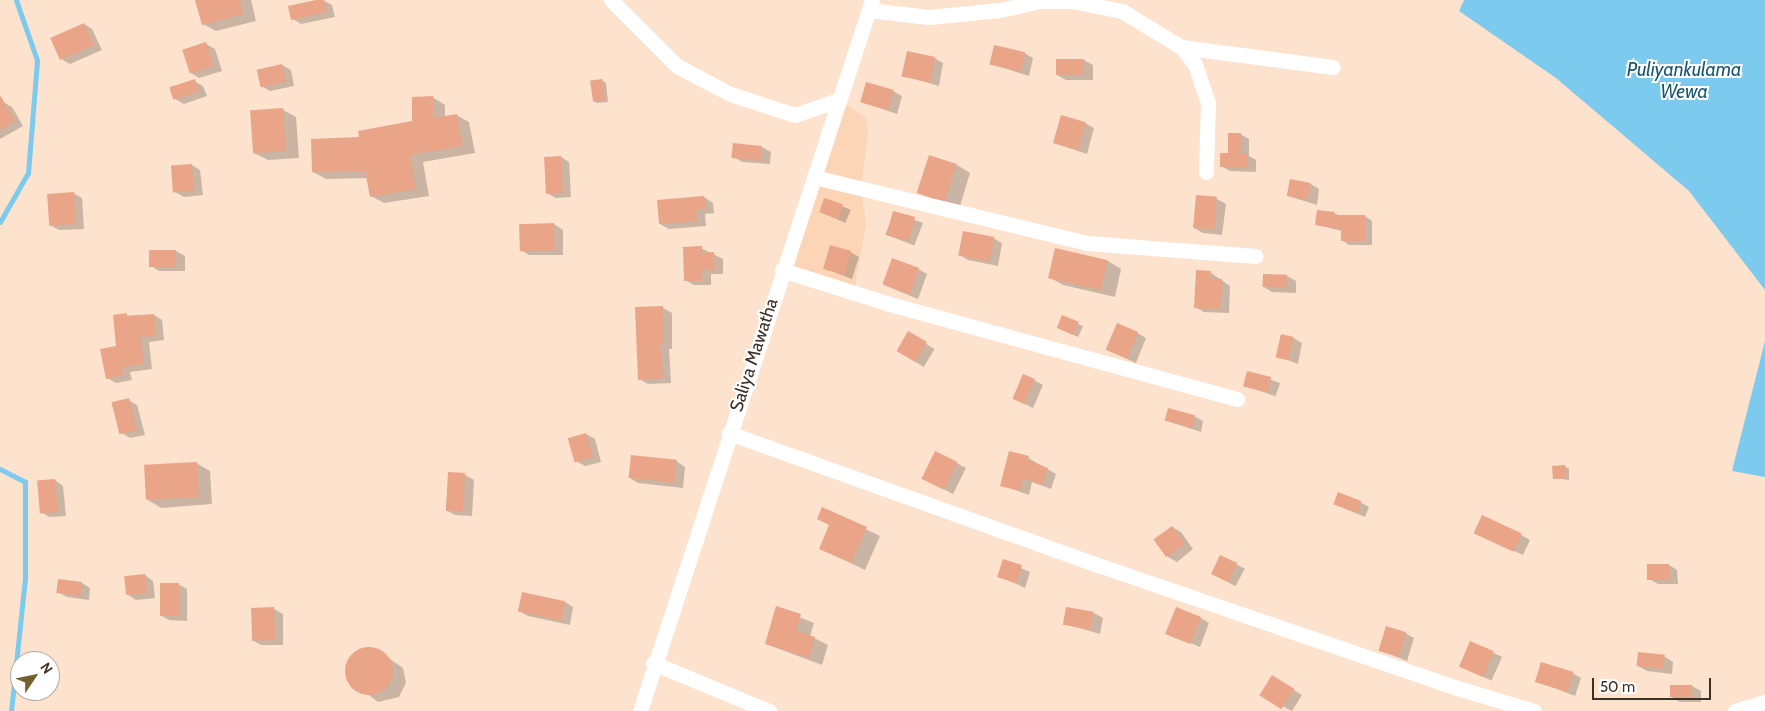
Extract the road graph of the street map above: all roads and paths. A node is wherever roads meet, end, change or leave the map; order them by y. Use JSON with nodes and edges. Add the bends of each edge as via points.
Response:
{"nodes":[{"id":1,"x":611,"y":0,"type":"edge"},
{"id":2,"x":870,"y":5,"type":"edge"},
{"id":3,"x":1181,"y":47,"type":"junction"},
{"id":4,"x":1333,"y":67,"type":"dead end"},
{"id":5,"x":838,"y":100,"type":"junction"},
{"id":6,"x":1206,"y":172,"type":"dead end"},
{"id":7,"x":814,"y":177,"type":"junction"},
{"id":8,"x":1256,"y":256,"type":"dead end"},
{"id":9,"x":782,"y":270,"type":"junction"},
{"id":10,"x":1237,"y":399,"type":"dead end"},
{"id":11,"x":729,"y":432,"type":"junction"},
{"id":12,"x":653,"y":662,"type":"junction"},
{"id":13,"x":1765,"y":702,"type":"edge"},
{"id":14,"x":640,"y":711,"type":"edge"},
{"id":15,"x":769,"y":711,"type":"edge"},
{"id":16,"x":1534,"y":711,"type":"edge"},
{"id":17,"x":1735,"y":711,"type":"edge"}],
"edges":[{"from":1,"to":5,"type":"street","via":[[677,66],[730,94],[795,115]]},
{"from":2,"to":3,"type":"street","via":[[929,17],[1000,10],[1040,1],[1070,1],[1122,11]]},
{"from":2,"to":5,"type":"street","name":"Saliya Mawatha"},
{"from":3,"to":4,"type":"street"},
{"from":3,"to":6,"type":"street","via":[[1195,64],[1208,103]]},
{"from":5,"to":7,"type":"street","name":"Saliya Mawatha"},
{"from":7,"to":8,"type":"street","via":[[1087,243]]},
{"from":7,"to":9,"type":"street","name":"Saliya Mawatha"},
{"from":9,"to":10,"type":"street","via":[[886,303]]},
{"from":9,"to":11,"type":"street","name":"Saliya Mawatha"},
{"from":11,"to":12,"type":"street","name":"Saliya Mawatha"},
{"from":11,"to":16,"type":"street","via":[[1108,569]]},
{"from":12,"to":14,"type":"street","name":"Saliya Mawatha"},
{"from":12,"to":15,"type":"street"},
{"from":13,"to":17,"type":"street"}]}
